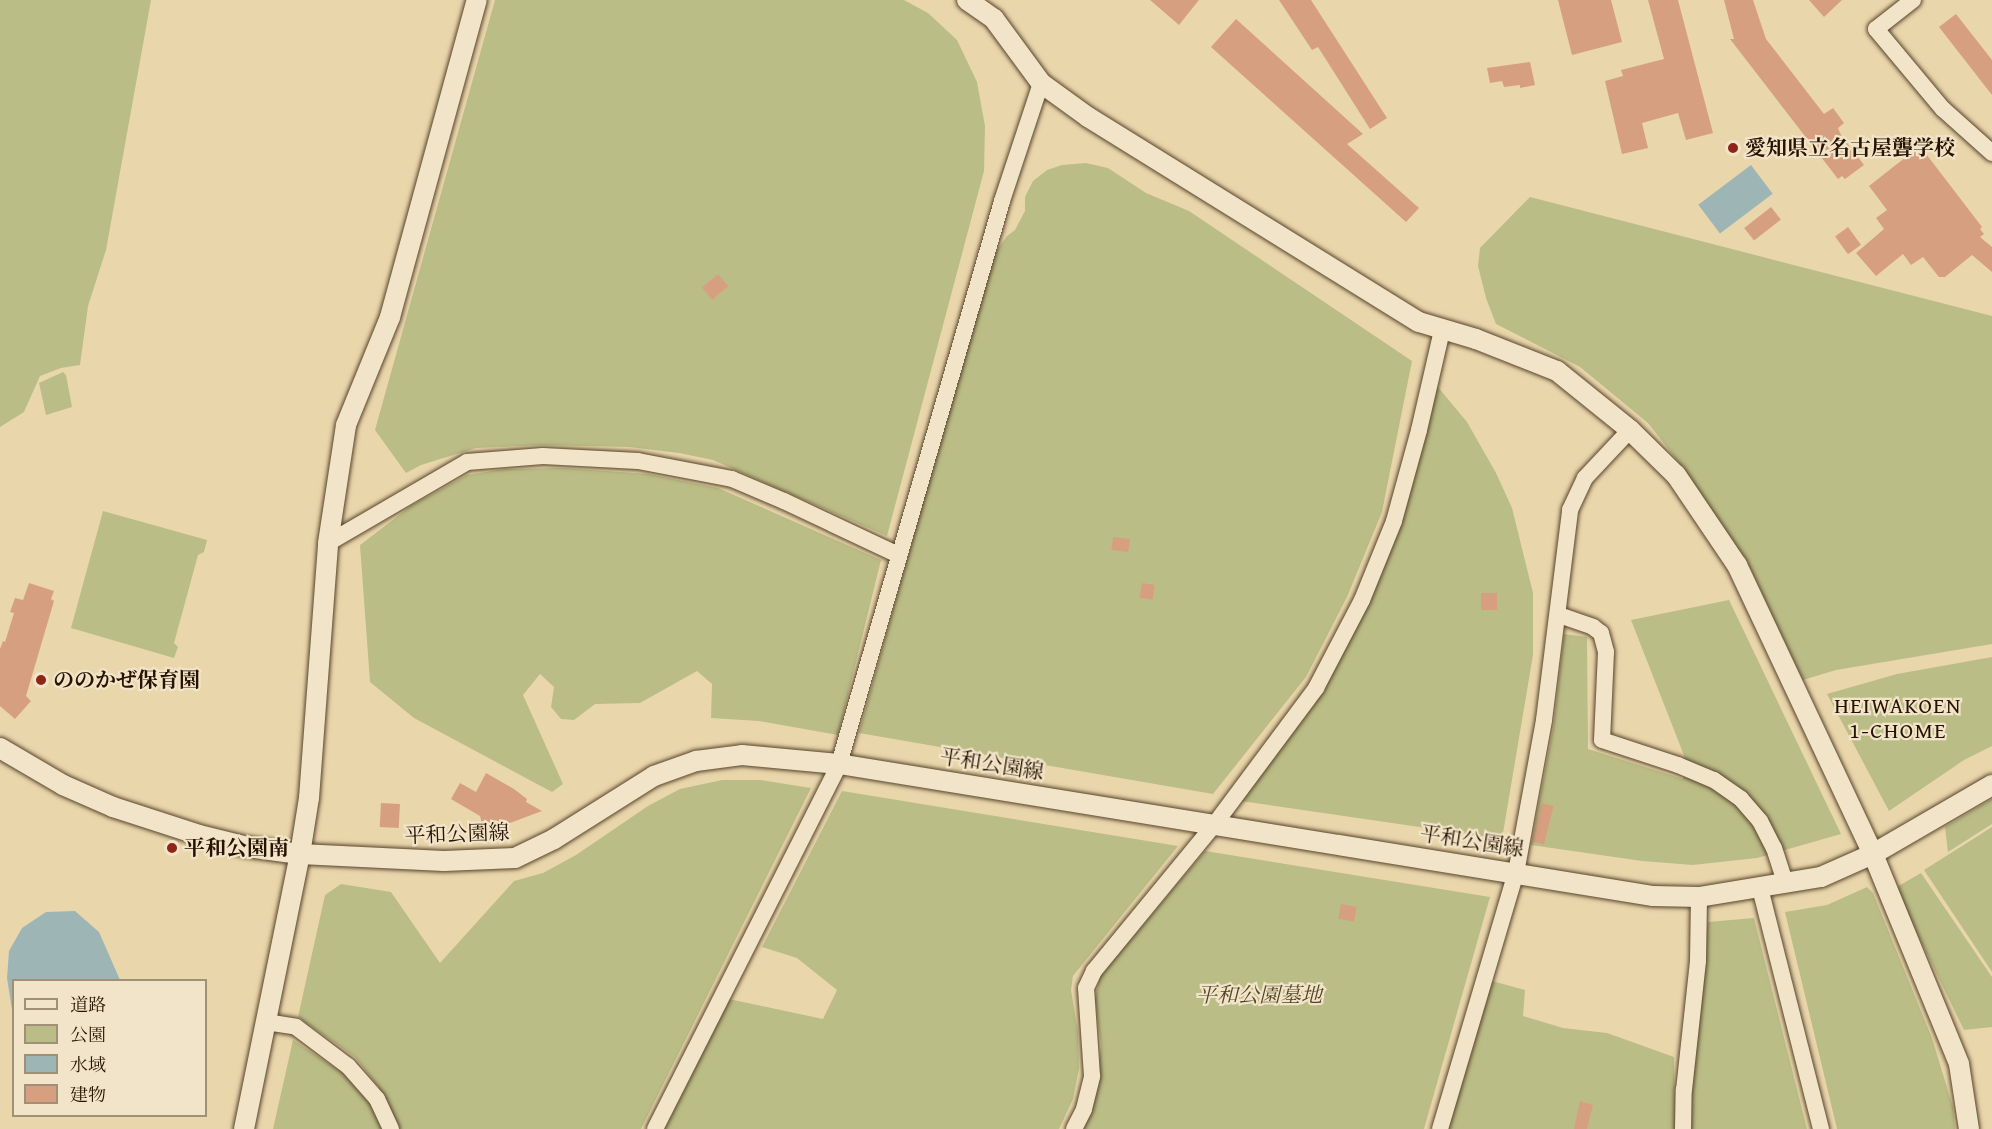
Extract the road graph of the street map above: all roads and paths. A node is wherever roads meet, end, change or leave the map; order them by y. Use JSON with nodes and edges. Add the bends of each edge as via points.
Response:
{"nodes":[{"id":1,"x":477,"y":0,"type":"edge"},
{"id":2,"x":966,"y":0,"type":"edge"},
{"id":3,"x":1913,"y":0,"type":"edge"},
{"id":4,"x":1041,"y":83,"type":"junction"},
{"id":5,"x":1992,"y":153,"type":"edge"},
{"id":6,"x":1442,"y":330,"type":"junction"},
{"id":7,"x":1630,"y":430,"type":"junction"},
{"id":8,"x":328,"y":543,"type":"junction"},
{"id":9,"x":898,"y":555,"type":"junction"},
{"id":10,"x":1559,"y":615,"type":"junction"},
{"id":11,"x":0,"y":748,"type":"edge"},
{"id":12,"x":839,"y":764,"type":"junction"},
{"id":13,"x":1992,"y":785,"type":"edge"},
{"id":14,"x":1214,"y":825,"type":"junction"},
{"id":15,"x":300,"y":854,"type":"junction"},
{"id":16,"x":1874,"y":854,"type":"junction"},
{"id":17,"x":1516,"y":873,"type":"junction"},
{"id":18,"x":1786,"y":884,"type":"junction"},
{"id":19,"x":1760,"y":888,"type":"junction"},
{"id":20,"x":1699,"y":897,"type":"junction"},
{"id":21,"x":266,"y":1022,"type":"junction"},
{"id":22,"x":244,"y":1129,"type":"edge"},
{"id":23,"x":391,"y":1129,"type":"edge"},
{"id":24,"x":655,"y":1129,"type":"edge"},
{"id":25,"x":1074,"y":1129,"type":"edge"},
{"id":26,"x":1440,"y":1129,"type":"edge"},
{"id":27,"x":1683,"y":1129,"type":"edge"},
{"id":28,"x":1821,"y":1129,"type":"edge"},
{"id":29,"x":1969,"y":1129,"type":"edge"}],
"edges":[{"from":1,"to":8,"type":"street","via":[[390,317],[346,425]]},
{"from":2,"to":4,"type":"street","via":[[994,19]]},
{"from":3,"to":5,"type":"street","via":[[1876,29],[1943,109]]},
{"from":4,"to":6,"type":"street","via":[[1088,117],[1362,289],[1419,322]]},
{"from":4,"to":9,"type":"street","via":[[1002,201]]},
{"from":6,"to":7,"type":"street","via":[[1557,371]]},
{"from":6,"to":14,"type":"street","via":[[1394,521],[1362,600],[1316,688]]},
{"from":7,"to":10,"type":"street","via":[[1585,478],[1570,510]]},
{"from":7,"to":16,"type":"street","via":[[1677,474],[1737,565]]},
{"from":8,"to":9,"type":"street","via":[[467,462],[543,456],[638,461],[732,479]]},
{"from":8,"to":15,"type":"street","via":[[309,798]]},
{"from":9,"to":12,"type":"street"},
{"from":10,"to":17,"type":"street"},
{"from":10,"to":18,"type":"street","via":[[1601,633],[1606,652],[1602,740],[1687,768],[1714,780],[1741,799],[1760,821]]},
{"from":11,"to":15,"type":"street","name":"平和公園線","via":[[63,785],[113,807],[199,835]]},
{"from":12,"to":14,"type":"street","name":"平和公園線"},
{"from":12,"to":15,"type":"street","name":"平和公園線","via":[[742,755],[696,761],[654,776],[554,840],[515,858],[468,862]]},
{"from":12,"to":24,"type":"street"},
{"from":13,"to":16,"type":"street","name":"平和公園線"},
{"from":14,"to":17,"type":"street","name":"平和公園線"},
{"from":14,"to":25,"type":"street","via":[[1094,971],[1086,988],[1092,1076],[1084,1109]]},
{"from":15,"to":21,"type":"street"},
{"from":16,"to":18,"type":"street","name":"平和公園線","via":[[1821,877]]},
{"from":16,"to":29,"type":"street","via":[[1959,1064]]},
{"from":17,"to":20,"type":"street","name":"平和公園線","via":[[1653,896]]},
{"from":17,"to":26,"type":"street"},
{"from":18,"to":19,"type":"street","name":"平和公園線"},
{"from":19,"to":20,"type":"street","name":"平和公園線"},
{"from":19,"to":28,"type":"street"},
{"from":20,"to":27,"type":"street","via":[[1698,961]]},
{"from":21,"to":22,"type":"street"},
{"from":21,"to":23,"type":"street","via":[[296,1027],[348,1066],[377,1099]]}]}
